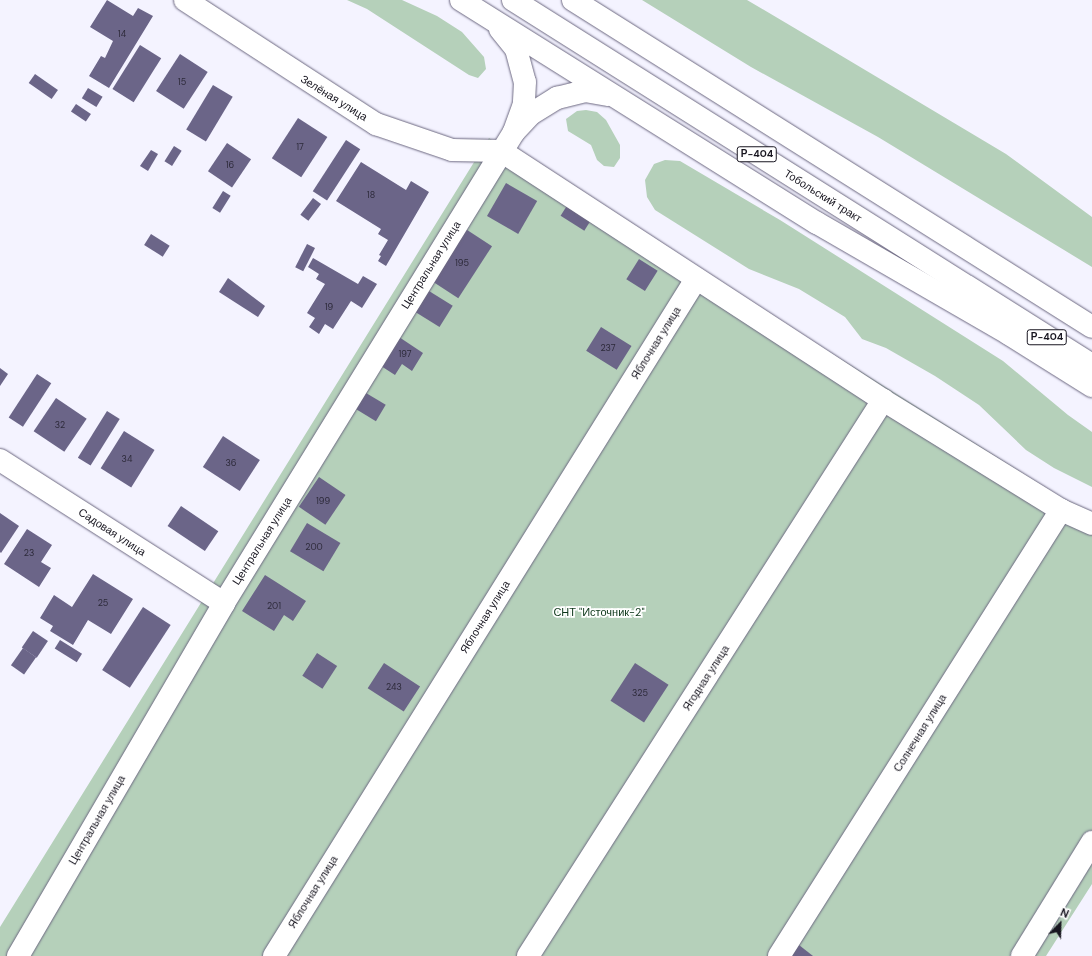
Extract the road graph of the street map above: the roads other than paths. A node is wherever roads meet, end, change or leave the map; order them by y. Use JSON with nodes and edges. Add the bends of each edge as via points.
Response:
{"nodes":[{"id":1,"x":184,"y":0,"type":"edge"},
{"id":2,"x":461,"y":0,"type":"edge"},
{"id":3,"x":512,"y":0,"type":"edge"},
{"id":4,"x":573,"y":0,"type":"edge"},
{"id":5,"x":480,"y":12,"type":"junction"},
{"id":6,"x":619,"y":98,"type":"junction"},
{"id":7,"x":514,"y":132,"type":"junction"},
{"id":8,"x":501,"y":151,"type":"junction"},
{"id":9,"x":696,"y":279,"type":"junction"},
{"id":10,"x":1092,"y":327,"type":"edge"},
{"id":11,"x":1092,"y":366,"type":"edge"},
{"id":12,"x":1092,"y":386,"type":"edge"},
{"id":13,"x":883,"y":400,"type":"junction"},
{"id":14,"x":0,"y":460,"type":"edge"},
{"id":15,"x":1061,"y":510,"type":"junction"},
{"id":16,"x":1092,"y":524,"type":"edge"},
{"id":17,"x":224,"y":603,"type":"junction"},
{"id":18,"x":1092,"y":842,"type":"edge"},
{"id":19,"x":18,"y":956,"type":"edge"},
{"id":20,"x":274,"y":956,"type":"edge"},
{"id":21,"x":528,"y":956,"type":"edge"},
{"id":22,"x":779,"y":956,"type":"edge"},
{"id":23,"x":1022,"y":956,"type":"edge"}],
"edges":[{"from":1,"to":8,"type":"main road","name":"Зелёная улица","via":[[376,124],[452,150]]},
{"from":2,"to":5,"type":"main road"},
{"from":3,"to":11,"type":"main road","name":"Тобольский тракт","number":"Р-404"},
{"from":4,"to":10,"type":"main road","number":"Р-404"},
{"from":5,"to":6,"type":"main road"},
{"from":5,"to":7,"type":"main road","via":[[510,40],[524,70],[524,104]]},
{"from":6,"to":7,"type":"main road","via":[[595,92],[566,94],[539,108]]},
{"from":6,"to":12,"type":"main road","via":[[817,223],[1009,334]]},
{"from":7,"to":8,"type":"main road","name":"Центральная улица"},
{"from":8,"to":9,"type":"main road"},
{"from":8,"to":17,"type":"main road","name":"Центральная улица"},
{"from":9,"to":13,"type":"main road"},
{"from":9,"to":20,"type":"main road","name":"Яблочная улица"},
{"from":13,"to":15,"type":"main road"},
{"from":13,"to":21,"type":"main road","name":"Ягодная улица"},
{"from":14,"to":17,"type":"main road","name":"Садовая улица"},
{"from":15,"to":16,"type":"main road"},
{"from":15,"to":22,"type":"main road","name":"Солнечная улица"},
{"from":17,"to":19,"type":"main road","name":"Центральная улица"},
{"from":18,"to":23,"type":"main road"}]}
